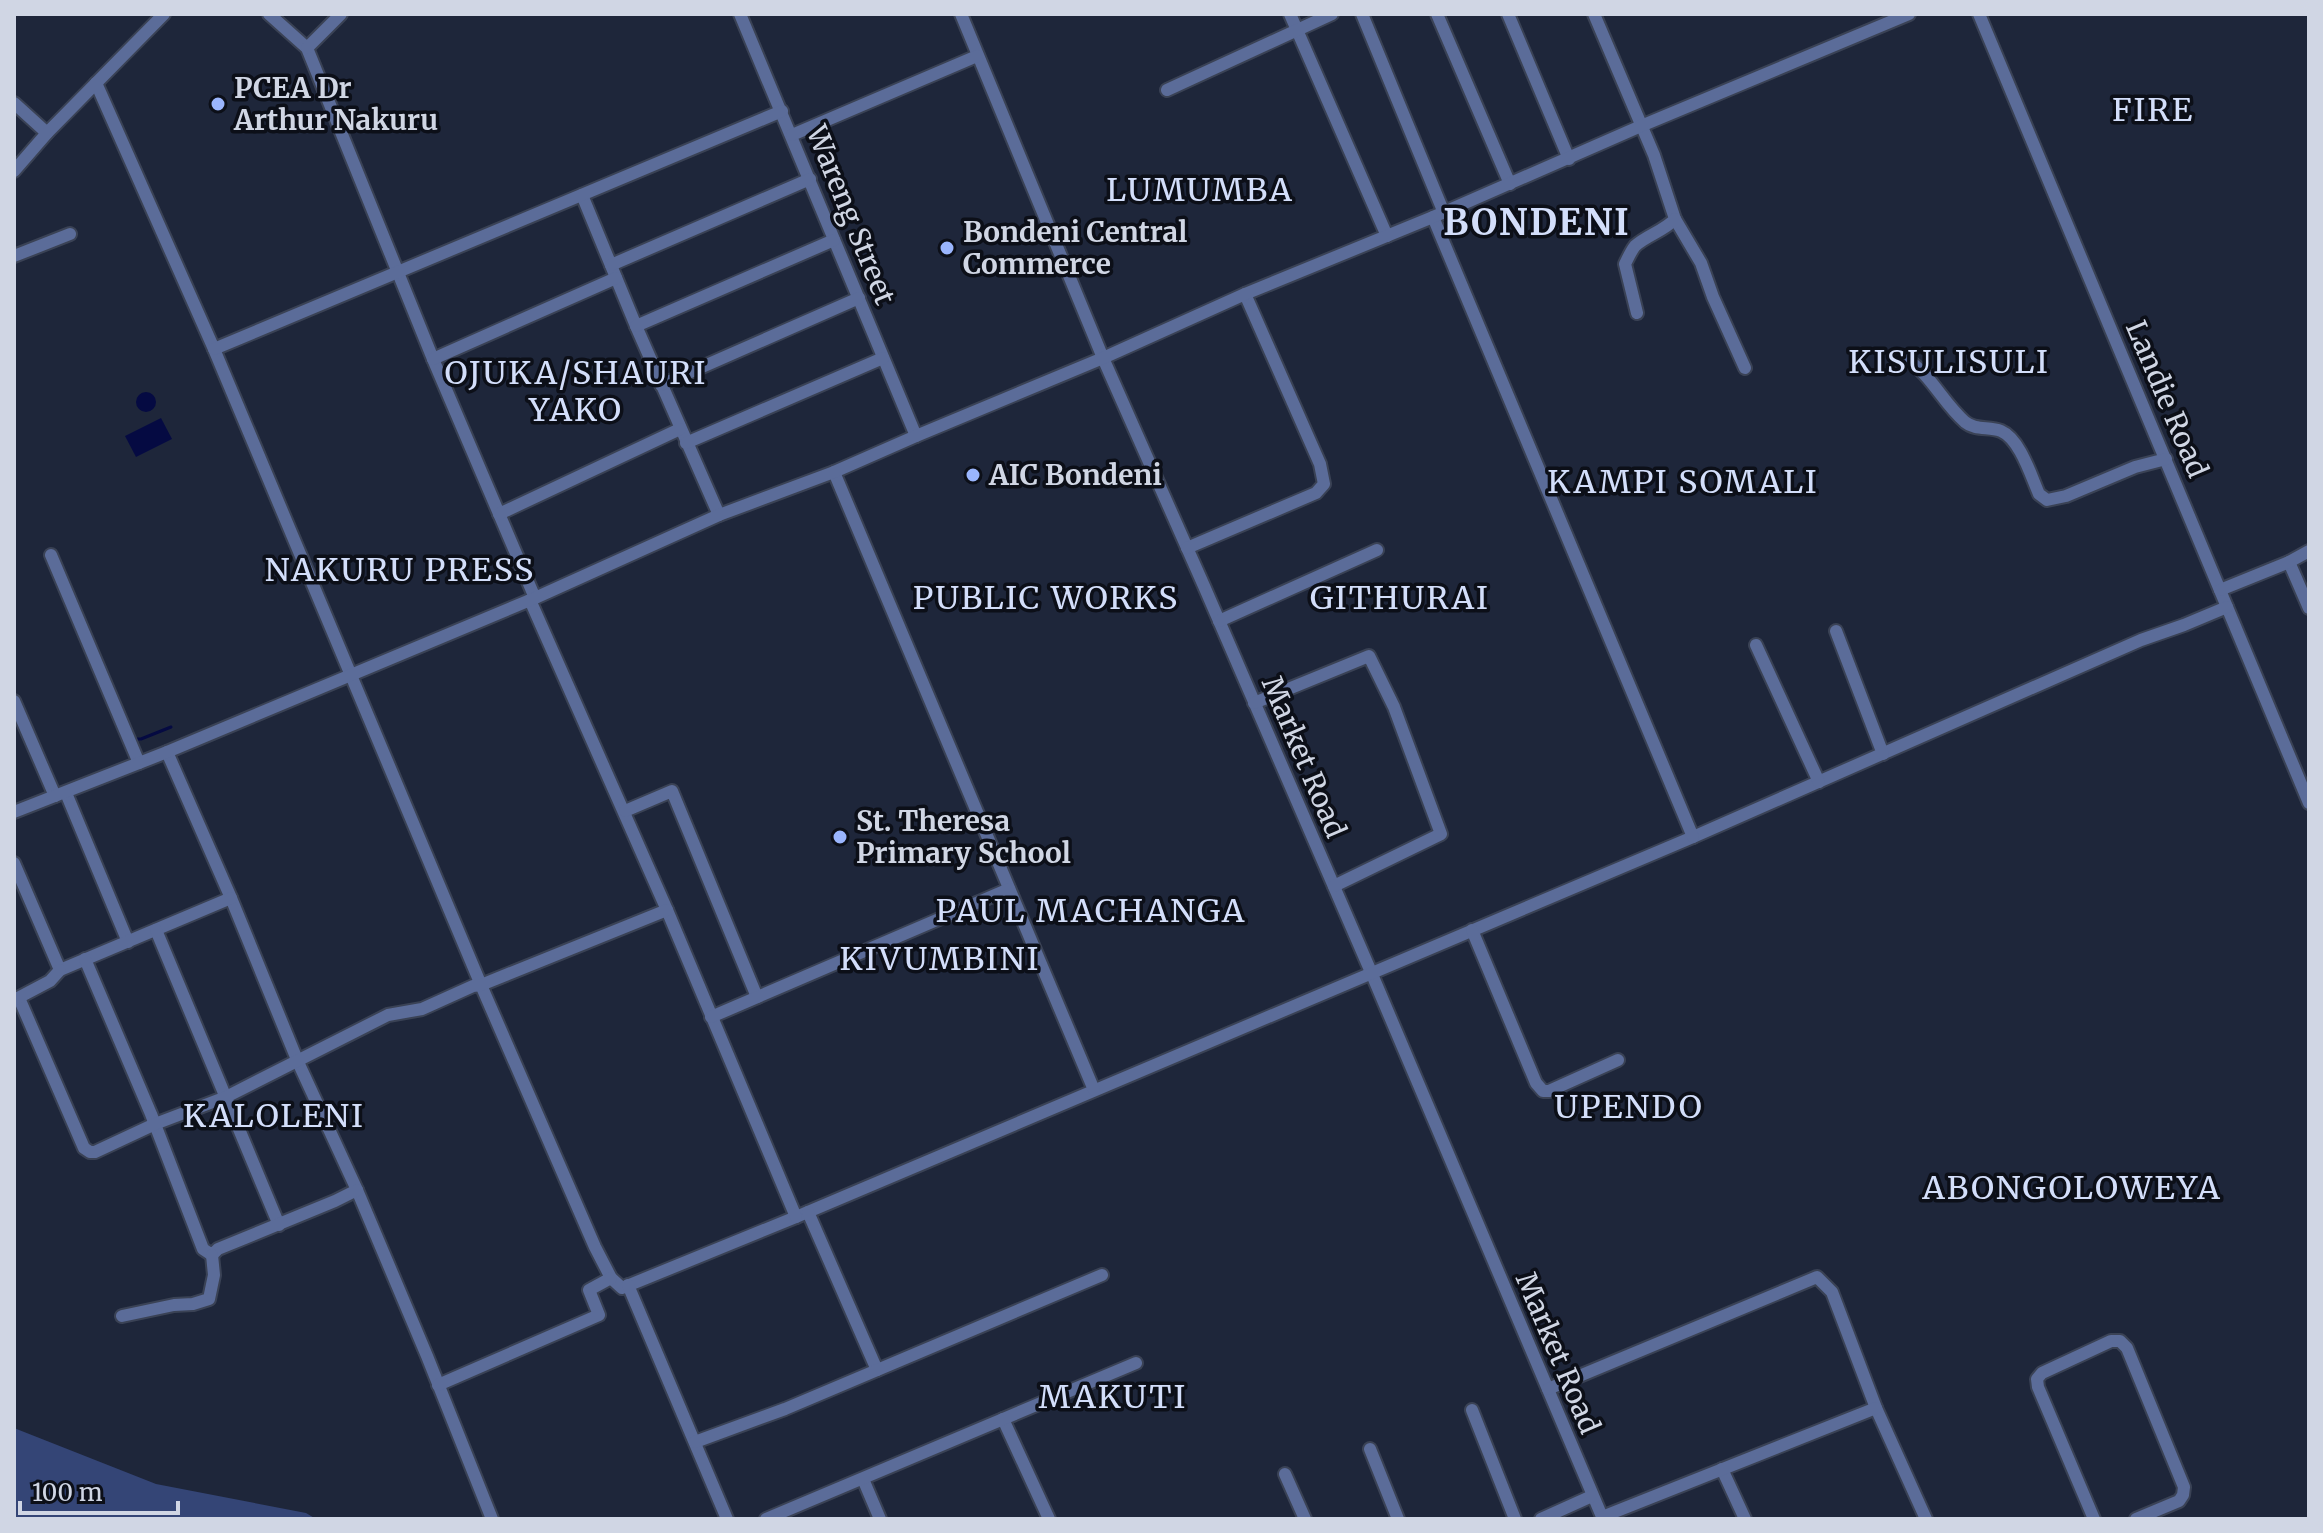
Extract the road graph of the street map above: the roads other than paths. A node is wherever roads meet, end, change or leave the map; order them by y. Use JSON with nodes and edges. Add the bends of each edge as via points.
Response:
{"nodes":[{"id":1,"x":269,"y":14,"type":"edge"},
{"id":2,"x":341,"y":14,"type":"edge"},
{"id":3,"x":740,"y":14,"type":"edge"},
{"id":4,"x":961,"y":14,"type":"edge"},
{"id":5,"x":1290,"y":14,"type":"edge"},
{"id":6,"x":1332,"y":14,"type":"edge"},
{"id":7,"x":1362,"y":14,"type":"edge"},
{"id":8,"x":1437,"y":14,"type":"edge"},
{"id":9,"x":1508,"y":14,"type":"edge"},
{"id":10,"x":1594,"y":14,"type":"edge"},
{"id":11,"x":1909,"y":14,"type":"edge"},
{"id":12,"x":1979,"y":14,"type":"edge"},
{"id":13,"x":157,"y":17,"type":"edge"},
{"id":14,"x":1297,"y":31,"type":"junction"},
{"id":15,"x":307,"y":48,"type":"junction"},
{"id":16,"x":977,"y":56,"type":"junction"},
{"id":17,"x":96,"y":83,"type":"junction"},
{"id":18,"x":1167,"y":90,"type":"dead end"},
{"id":19,"x":14,"y":103,"type":"edge"},
{"id":20,"x":782,"y":111,"type":"junction"},
{"id":21,"x":1641,"y":126,"type":"junction"},
{"id":22,"x":47,"y":133,"type":"junction"},
{"id":23,"x":792,"y":135,"type":"junction"},
{"id":24,"x":1569,"y":159,"type":"junction"},
{"id":25,"x":14,"y":171,"type":"edge"},
{"id":26,"x":810,"y":179,"type":"junction"},
{"id":27,"x":1510,"y":184,"type":"junction"},
{"id":28,"x":582,"y":195,"type":"junction"},
{"id":29,"x":1439,"y":215,"type":"junction"},
{"id":30,"x":1675,"y":219,"type":"junction"},
{"id":31,"x":70,"y":234,"type":"dead end"},
{"id":32,"x":1387,"y":236,"type":"junction"},
{"id":33,"x":834,"y":240,"type":"junction"},
{"id":34,"x":14,"y":256,"type":"edge"},
{"id":35,"x":611,"y":265,"type":"junction"},
{"id":36,"x":398,"y":273,"type":"junction"},
{"id":37,"x":616,"y":278,"type":"junction"},
{"id":38,"x":1245,"y":294,"type":"junction"},
{"id":39,"x":859,"y":298,"type":"junction"},
{"id":40,"x":1637,"y":313,"type":"dead end"},
{"id":41,"x":636,"y":326,"type":"junction"},
{"id":42,"x":214,"y":349,"type":"junction"},
{"id":43,"x":883,"y":358,"type":"junction"},
{"id":44,"x":1103,"y":358,"type":"junction"},
{"id":45,"x":1905,"y":358,"type":"dead end"},
{"id":46,"x":433,"y":359,"type":"junction"},
{"id":47,"x":1745,"y":368,"type":"dead end"},
{"id":48,"x":661,"y":385,"type":"junction"},
{"id":49,"x":680,"y":429,"type":"junction"},
{"id":50,"x":916,"y":436,"type":"junction"},
{"id":51,"x":686,"y":443,"type":"junction"},
{"id":52,"x":2166,"y":459,"type":"junction"},
{"id":53,"x":834,"y":472,"type":"junction"},
{"id":54,"x":499,"y":514,"type":"junction"},
{"id":55,"x":719,"y":515,"type":"junction"},
{"id":56,"x":1187,"y":548,"type":"junction"},
{"id":57,"x":1377,"y":550,"type":"dead end"},
{"id":58,"x":2309,"y":551,"type":"edge"},
{"id":59,"x":51,"y":555,"type":"dead end"},
{"id":60,"x":2289,"y":562,"type":"junction"},
{"id":61,"x":2220,"y":590,"type":"junction"},
{"id":62,"x":532,"y":599,"type":"junction"},
{"id":63,"x":2227,"y":607,"type":"junction"},
{"id":64,"x":2309,"y":608,"type":"edge"},
{"id":65,"x":1219,"y":621,"type":"junction"},
{"id":66,"x":1836,"y":631,"type":"dead end"},
{"id":67,"x":1756,"y":645,"type":"dead end"},
{"id":68,"x":351,"y":673,"type":"junction"},
{"id":69,"x":14,"y":701,"type":"edge"},
{"id":70,"x":1254,"y":703,"type":"junction"},
{"id":71,"x":167,"y":752,"type":"junction"},
{"id":72,"x":1883,"y":754,"type":"junction"},
{"id":73,"x":139,"y":763,"type":"junction"},
{"id":74,"x":1819,"y":782,"type":"junction"},
{"id":75,"x":60,"y":795,"type":"junction"},
{"id":76,"x":2309,"y":803,"type":"edge"},
{"id":77,"x":625,"y":811,"type":"junction"},
{"id":78,"x":14,"y":812,"type":"edge"},
{"id":79,"x":1693,"y":837,"type":"junction"},
{"id":80,"x":14,"y":863,"type":"edge"},
{"id":81,"x":1334,"y":886,"type":"junction"},
{"id":82,"x":1009,"y":889,"type":"junction"},
{"id":83,"x":231,"y":898,"type":"junction"},
{"id":84,"x":667,"y":910,"type":"junction"},
{"id":85,"x":156,"y":930,"type":"junction"},
{"id":86,"x":1472,"y":930,"type":"junction"},
{"id":87,"x":128,"y":942,"type":"junction"},
{"id":88,"x":85,"y":959,"type":"junction"},
{"id":89,"x":60,"y":970,"type":"junction"},
{"id":90,"x":1371,"y":972,"type":"junction"},
{"id":91,"x":474,"y":987,"type":"junction"},
{"id":92,"x":757,"y":997,"type":"junction"},
{"id":93,"x":16,"y":999,"type":"edge"},
{"id":94,"x":711,"y":1017,"type":"junction"},
{"id":95,"x":1618,"y":1060,"type":"dead end"},
{"id":96,"x":298,"y":1062,"type":"junction"},
{"id":97,"x":1094,"y":1090,"type":"junction"},
{"id":98,"x":226,"y":1097,"type":"junction"},
{"id":99,"x":155,"y":1124,"type":"junction"},
{"id":100,"x":357,"y":1190,"type":"junction"},
{"id":101,"x":802,"y":1214,"type":"junction"},
{"id":102,"x":279,"y":1225,"type":"junction"},
{"id":103,"x":212,"y":1255,"type":"junction"},
{"id":104,"x":1102,"y":1275,"type":"dead end"},
{"id":105,"x":611,"y":1278,"type":"junction"},
{"id":106,"x":628,"y":1285,"type":"junction"},
{"id":107,"x":122,"y":1316,"type":"dead end"},
{"id":108,"x":1136,"y":1363,"type":"dead end"},
{"id":109,"x":877,"y":1370,"type":"junction"},
{"id":110,"x":438,"y":1385,"type":"junction"},
{"id":111,"x":1548,"y":1389,"type":"junction"},
{"id":112,"x":1876,"y":1408,"type":"junction"},
{"id":113,"x":1472,"y":1410,"type":"dead end"},
{"id":114,"x":1003,"y":1419,"type":"junction"},
{"id":115,"x":695,"y":1442,"type":"junction"},
{"id":116,"x":1370,"y":1449,"type":"dead end"},
{"id":117,"x":1722,"y":1469,"type":"junction"},
{"id":118,"x":1285,"y":1474,"type":"dead end"},
{"id":119,"x":863,"y":1479,"type":"junction"},
{"id":120,"x":1592,"y":1496,"type":"junction"},
{"id":121,"x":1603,"y":1518,"type":"edge"},
{"id":122,"x":492,"y":1519,"type":"edge"},
{"id":123,"x":727,"y":1519,"type":"edge"},
{"id":124,"x":766,"y":1519,"type":"edge"},
{"id":125,"x":880,"y":1519,"type":"edge"},
{"id":126,"x":1049,"y":1519,"type":"edge"},
{"id":127,"x":1305,"y":1519,"type":"edge"},
{"id":128,"x":1398,"y":1519,"type":"edge"},
{"id":129,"x":1515,"y":1519,"type":"edge"},
{"id":130,"x":1541,"y":1519,"type":"edge"},
{"id":131,"x":1745,"y":1519,"type":"edge"},
{"id":132,"x":1926,"y":1519,"type":"edge"},
{"id":133,"x":2094,"y":1519,"type":"edge"},
{"id":134,"x":2136,"y":1519,"type":"edge"}],
"edges":[{"from":1,"to":15,"type":"street"},
{"from":2,"to":15,"type":"street"},
{"from":3,"to":20,"type":"street","name":"Wareng Street"},
{"from":4,"to":16,"type":"street","name":"Market Road"},
{"from":5,"to":14,"type":"street"},
{"from":6,"to":14,"type":"street"},
{"from":7,"to":29,"type":"street"},
{"from":8,"to":27,"type":"street"},
{"from":9,"to":24,"type":"street"},
{"from":10,"to":21,"type":"street"},
{"from":11,"to":21,"type":"street"},
{"from":12,"to":52,"type":"street","name":"Landie Road"},
{"from":13,"to":17,"type":"street"},
{"from":14,"to":18,"type":"street"},
{"from":14,"to":32,"type":"street"},
{"from":15,"to":36,"type":"street"},
{"from":16,"to":23,"type":"street"},
{"from":16,"to":44,"type":"street","name":"Market Road"},
{"from":17,"to":22,"type":"street"},
{"from":17,"to":42,"type":"street"},
{"from":19,"to":22,"type":"street"},
{"from":20,"to":23,"type":"street","name":"Wareng Street"},
{"from":20,"to":28,"type":"street"},
{"from":21,"to":24,"type":"street"},
{"from":21,"to":30,"type":"street"},
{"from":22,"to":25,"type":"street"},
{"from":23,"to":26,"type":"street","name":"Wareng Street"},
{"from":24,"to":27,"type":"street"},
{"from":26,"to":33,"type":"street","name":"Wareng Street"},
{"from":26,"to":35,"type":"street"},
{"from":27,"to":29,"type":"street"},
{"from":28,"to":35,"type":"street"},
{"from":28,"to":36,"type":"street"},
{"from":29,"to":32,"type":"street"},
{"from":29,"to":79,"type":"street"},
{"from":30,"to":40,"type":"street","via":[[1633,248],[1625,264]]},
{"from":30,"to":47,"type":"street","via":[[1701,263]]},
{"from":31,"to":34,"type":"street"},
{"from":32,"to":38,"type":"street"},
{"from":33,"to":39,"type":"street","name":"Wareng Street"},
{"from":33,"to":41,"type":"street"},
{"from":35,"to":37,"type":"street"},
{"from":36,"to":42,"type":"street"},
{"from":36,"to":46,"type":"street"},
{"from":37,"to":41,"type":"street"},
{"from":37,"to":46,"type":"street"},
{"from":38,"to":44,"type":"street"},
{"from":38,"to":56,"type":"street","via":[[1324,484],[1316,493]]},
{"from":39,"to":43,"type":"street","name":"Wareng Street"},
{"from":39,"to":48,"type":"street"},
{"from":41,"to":48,"type":"street"},
{"from":42,"to":68,"type":"street"},
{"from":43,"to":50,"type":"street","name":"Wareng Street"},
{"from":43,"to":51,"type":"street"},
{"from":44,"to":50,"type":"street"},
{"from":44,"to":56,"type":"street","name":"Market Road"},
{"from":45,"to":52,"type":"street","via":[[1925,373],[1967,424],[1999,430],[2014,439],[2039,494],[2047,500]]},
{"from":46,"to":54,"type":"street"},
{"from":48,"to":49,"type":"street"},
{"from":49,"to":51,"type":"street"},
{"from":49,"to":54,"type":"street"},
{"from":50,"to":53,"type":"street"},
{"from":51,"to":55,"type":"street"},
{"from":52,"to":61,"type":"street","name":"Landie Road"},
{"from":53,"to":55,"type":"street"},
{"from":53,"to":82,"type":"street"},
{"from":54,"to":62,"type":"street"},
{"from":55,"to":62,"type":"street"},
{"from":56,"to":65,"type":"street","name":"Market Road"},
{"from":57,"to":65,"type":"street"},
{"from":58,"to":60,"type":"street"},
{"from":59,"to":73,"type":"street"},
{"from":60,"to":61,"type":"street"},
{"from":60,"to":64,"type":"street"},
{"from":61,"to":63,"type":"street","name":"Landie Road"},
{"from":62,"to":68,"type":"street"},
{"from":62,"to":77,"type":"street"},
{"from":63,"to":72,"type":"street"},
{"from":63,"to":76,"type":"street","name":"Landie Road"},
{"from":65,"to":70,"type":"street","name":"Market Road"},
{"from":66,"to":72,"type":"street"},
{"from":67,"to":74,"type":"street"},
{"from":68,"to":71,"type":"street"},
{"from":68,"to":91,"type":"street"},
{"from":69,"to":75,"type":"street"},
{"from":70,"to":81,"type":"street","name":"Market Road"},
{"from":70,"to":81,"type":"street","via":[[1369,656],[1394,707],[1441,834]]},
{"from":71,"to":73,"type":"street"},
{"from":71,"to":83,"type":"street"},
{"from":72,"to":74,"type":"street"},
{"from":73,"to":75,"type":"street"},
{"from":74,"to":79,"type":"street"},
{"from":75,"to":78,"type":"street"},
{"from":75,"to":87,"type":"street"},
{"from":77,"to":84,"type":"street"},
{"from":77,"to":92,"type":"street","via":[[672,791]]},
{"from":79,"to":86,"type":"street"},
{"from":80,"to":89,"type":"street"},
{"from":81,"to":90,"type":"street","name":"Market Road"},
{"from":82,"to":92,"type":"street"},
{"from":82,"to":97,"type":"street"},
{"from":83,"to":85,"type":"street"},
{"from":83,"to":96,"type":"street"},
{"from":84,"to":91,"type":"street"},
{"from":84,"to":94,"type":"street"},
{"from":85,"to":87,"type":"street"},
{"from":85,"to":98,"type":"street"},
{"from":86,"to":90,"type":"street"},
{"from":86,"to":95,"type":"street","via":[[1543,1091]]},
{"from":87,"to":88,"type":"street"},
{"from":88,"to":89,"type":"street"},
{"from":88,"to":99,"type":"street"},
{"from":89,"to":93,"type":"street"},
{"from":90,"to":97,"type":"street"},
{"from":90,"to":111,"type":"street","name":"Market Road"},
{"from":91,"to":96,"type":"street","via":[[422,1009],[388,1015]]},
{"from":91,"to":105,"type":"street"},
{"from":92,"to":94,"type":"street"},
{"from":93,"to":99,"type":"street","via":[[84,1148],[95,1152]]},
{"from":94,"to":101,"type":"street"},
{"from":96,"to":98,"type":"street"},
{"from":96,"to":100,"type":"street"},
{"from":97,"to":101,"type":"street"},
{"from":98,"to":99,"type":"street"},
{"from":98,"to":102,"type":"street"},
{"from":99,"to":103,"type":"street","via":[[203,1249]]},
{"from":100,"to":102,"type":"street"},
{"from":100,"to":110,"type":"street"},
{"from":101,"to":106,"type":"street"},
{"from":101,"to":109,"type":"street"},
{"from":102,"to":103,"type":"street"},
{"from":103,"to":107,"type":"street","via":[[209,1299]]},
{"from":104,"to":109,"type":"street"},
{"from":105,"to":106,"type":"street","via":[[622,1288]]},
{"from":105,"to":110,"type":"street","via":[[594,1288],[599,1315]]},
{"from":106,"to":115,"type":"street"},
{"from":108,"to":114,"type":"street"},
{"from":109,"to":115,"type":"street"},
{"from":110,"to":122,"type":"street"},
{"from":111,"to":112,"type":"street","via":[[1817,1277],[1832,1292]]},
{"from":111,"to":120,"type":"street","name":"Market Road"},
{"from":112,"to":117,"type":"street"},
{"from":112,"to":132,"type":"street"},
{"from":113,"to":129,"type":"street"},
{"from":114,"to":119,"type":"street"},
{"from":114,"to":126,"type":"street"},
{"from":115,"to":123,"type":"street"},
{"from":116,"to":128,"type":"street"},
{"from":117,"to":121,"type":"street"},
{"from":117,"to":131,"type":"street"},
{"from":118,"to":127,"type":"street"},
{"from":119,"to":124,"type":"street"},
{"from":119,"to":125,"type":"street"},
{"from":120,"to":121,"type":"street","name":"Market Road"},
{"from":120,"to":130,"type":"street"},
{"from":133,"to":134,"type":"street","via":[[2037,1379],[2111,1341],[2127,1348],[2184,1487],[2179,1501]]}]}
